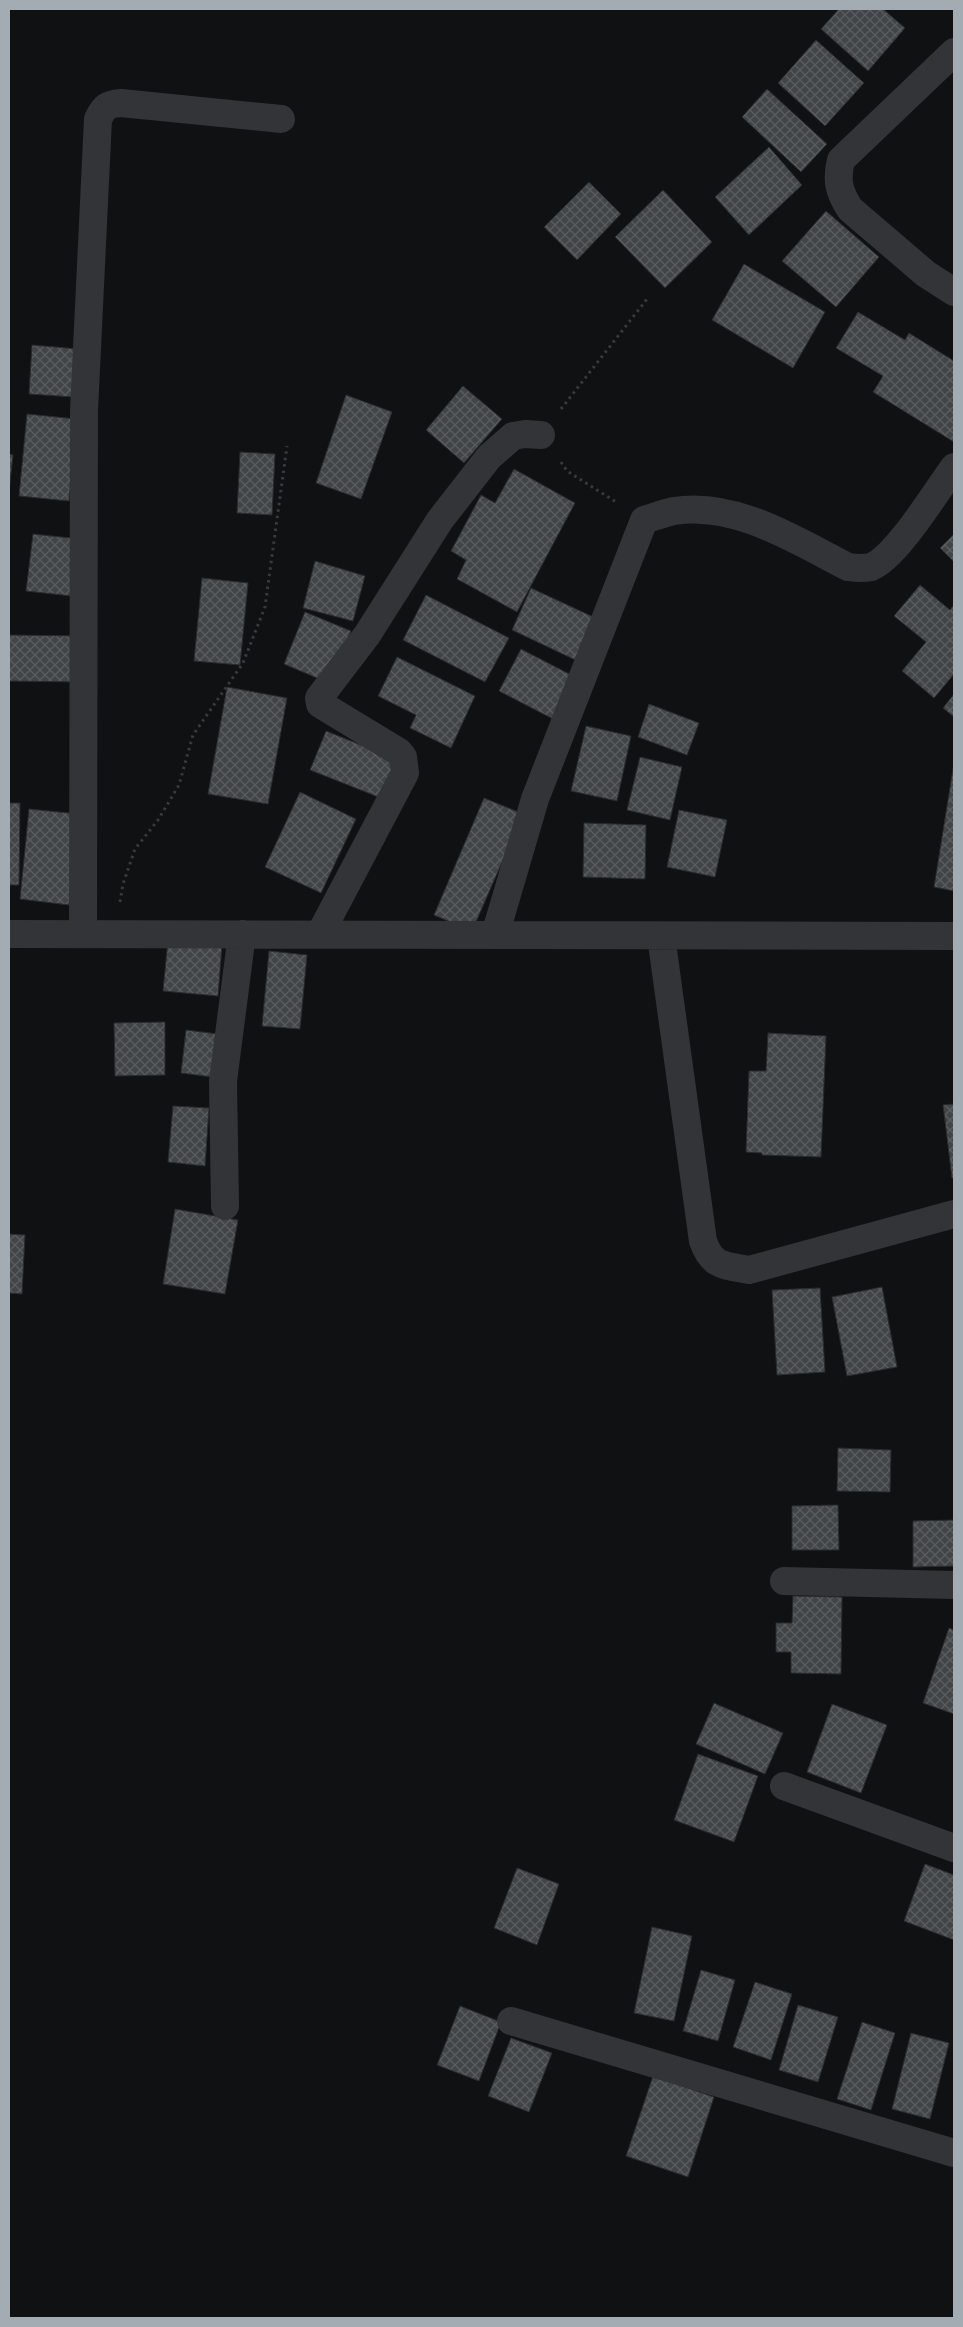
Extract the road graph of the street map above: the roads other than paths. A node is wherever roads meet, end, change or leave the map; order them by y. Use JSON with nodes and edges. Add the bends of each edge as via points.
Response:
{"nodes":[{"id":1,"x":954,"y":52,"type":"edge"},
{"id":2,"x":281,"y":119,"type":"dead end"},
{"id":3,"x":954,"y":292,"type":"edge"},
{"id":4,"x":541,"y":435,"type":"road end"},
{"id":5,"x":954,"y":466,"type":"edge"},
{"id":6,"x":9,"y":934,"type":"edge"},
{"id":7,"x":83,"y":934,"type":"junction"},
{"id":8,"x":242,"y":934,"type":"junction"},
{"id":9,"x":320,"y":934,"type":"junction"},
{"id":10,"x":495,"y":935,"type":"junction"},
{"id":11,"x":661,"y":936,"type":"junction"},
{"id":12,"x":954,"y":936,"type":"edge"},
{"id":13,"x":225,"y":1206,"type":"dead end"},
{"id":14,"x":954,"y":1214,"type":"edge"},
{"id":15,"x":784,"y":1581,"type":"dead end"},
{"id":16,"x":954,"y":1585,"type":"edge"},
{"id":17,"x":784,"y":1786,"type":"dead end"},
{"id":18,"x":954,"y":1848,"type":"edge"},
{"id":19,"x":511,"y":2021,"type":"dead end"},
{"id":20,"x":954,"y":2153,"type":"edge"}],
"edges":[{"from":1,"to":3,"type":"street","via":[[841,160],[838,183],[841,196],[850,210],[926,274]]},
{"from":2,"to":7,"type":"street","via":[[110,104],[98,119],[84,411]]},
{"from":4,"to":9,"type":"street","via":[[513,436],[489,457],[440,520],[367,635],[319,698],[320,704],[399,752],[405,766],[405,773]]},
{"from":5,"to":10,"type":"street","via":[[893,552],[872,566],[858,569],[775,530],[731,514],[700,509],[673,511],[644,520],[534,799]]},
{"from":6,"to":7,"type":"street"},
{"from":7,"to":8,"type":"street"},
{"from":8,"to":9,"type":"street"},
{"from":8,"to":13,"type":"street","via":[[223,1081]]},
{"from":9,"to":10,"type":"street"},
{"from":10,"to":11,"type":"street"},
{"from":11,"to":12,"type":"street"},
{"from":11,"to":14,"type":"street","via":[[703,1241],[713,1261],[749,1270]]},
{"from":15,"to":16,"type":"street"},
{"from":17,"to":18,"type":"street"},
{"from":19,"to":20,"type":"street"}]}
